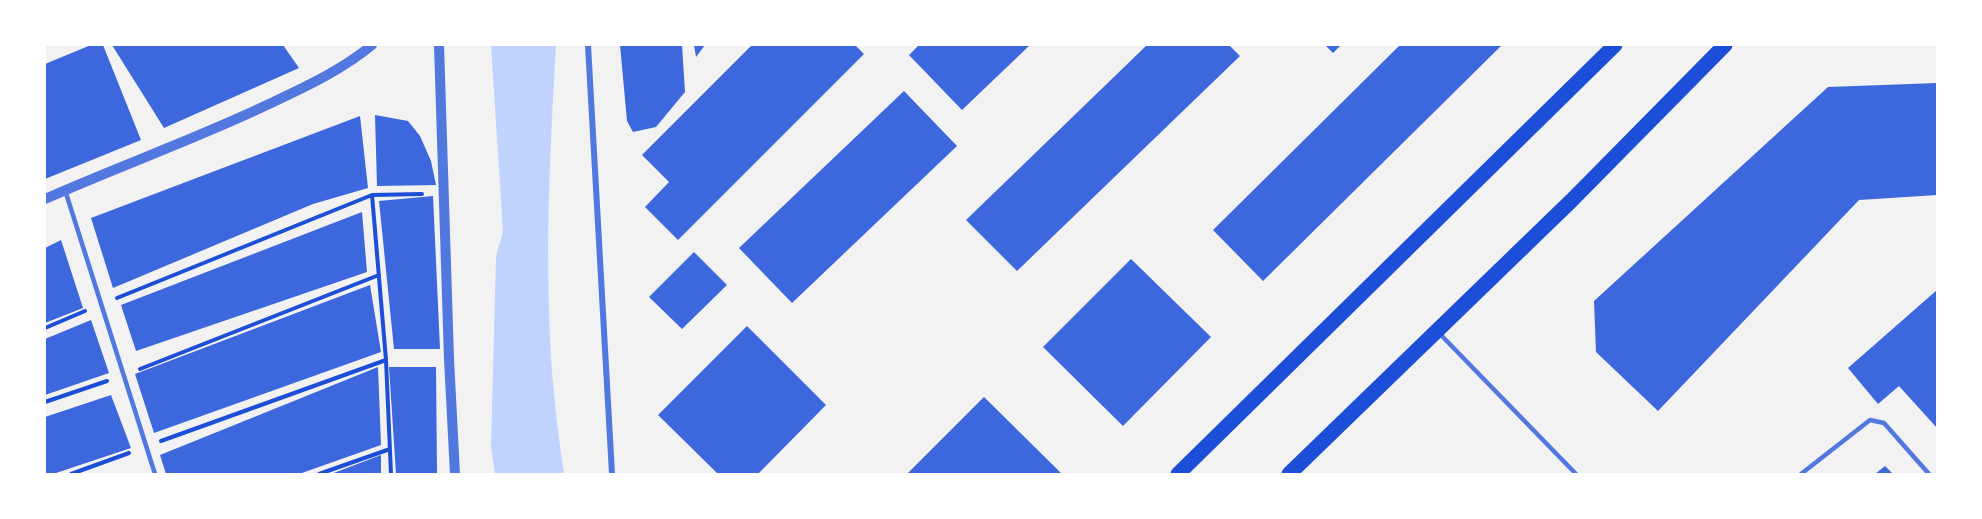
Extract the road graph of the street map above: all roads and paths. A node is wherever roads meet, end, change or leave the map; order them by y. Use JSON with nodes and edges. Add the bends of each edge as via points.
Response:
{"nodes":[{"id":1,"x":372,"y":45,"type":"edge"},
{"id":2,"x":439,"y":45,"type":"edge"},
{"id":3,"x":588,"y":45,"type":"edge"},
{"id":4,"x":1725,"y":45,"type":"edge"},
{"id":5,"x":1607,"y":48,"type":"edge"},
{"id":6,"x":65,"y":190,"type":"junction"},
{"id":7,"x":444,"y":193,"type":"junction"},
{"id":8,"x":372,"y":195,"type":"junction"},
{"id":9,"x":45,"y":199,"type":"edge"},
{"id":10,"x":379,"y":275,"type":"junction"},
{"id":11,"x":101,"y":304,"type":"junction"},
{"id":12,"x":45,"y":328,"type":"edge"},
{"id":13,"x":1437,"y":331,"type":"junction"},
{"id":14,"x":386,"y":360,"type":"junction"},
{"id":15,"x":123,"y":375,"type":"junction"},
{"id":16,"x":45,"y":402,"type":"edge"},
{"id":17,"x":146,"y":447,"type":"junction"},
{"id":18,"x":390,"y":449,"type":"junction"},
{"id":19,"x":71,"y":474,"type":"edge"},
{"id":20,"x":155,"y":474,"type":"edge"},
{"id":21,"x":320,"y":474,"type":"edge"},
{"id":22,"x":391,"y":474,"type":"edge"},
{"id":23,"x":455,"y":474,"type":"edge"},
{"id":24,"x":612,"y":474,"type":"edge"},
{"id":25,"x":1178,"y":474,"type":"edge"},
{"id":26,"x":1289,"y":474,"type":"edge"},
{"id":27,"x":1576,"y":474,"type":"edge"},
{"id":28,"x":1801,"y":474,"type":"edge"},
{"id":29,"x":1929,"y":474,"type":"edge"}],
"edges":[{"from":1,"to":6,"type":"street","via":[[357,58],[284,97]]},
{"from":2,"to":7,"type":"street"},
{"from":3,"to":24,"type":"street"},
{"from":4,"to":13,"type":"main road"},
{"from":5,"to":25,"type":"main road"},
{"from":6,"to":9,"type":"street"},
{"from":6,"to":11,"type":"lane"},
{"from":7,"to":8,"type":"path"},
{"from":7,"to":23,"type":"street"},
{"from":8,"to":10,"type":"path"},
{"from":8,"to":11,"type":"path"},
{"from":10,"to":14,"type":"path"},
{"from":10,"to":15,"type":"path"},
{"from":11,"to":12,"type":"path"},
{"from":11,"to":15,"type":"lane"},
{"from":13,"to":26,"type":"main road"},
{"from":13,"to":27,"type":"lane"},
{"from":14,"to":17,"type":"path"},
{"from":14,"to":18,"type":"path"},
{"from":15,"to":16,"type":"path"},
{"from":15,"to":17,"type":"lane"},
{"from":17,"to":19,"type":"path"},
{"from":17,"to":20,"type":"lane"},
{"from":18,"to":21,"type":"path"},
{"from":18,"to":22,"type":"path"},
{"from":28,"to":29,"type":"lane","via":[[1870,420],[1884,423]]}]}
